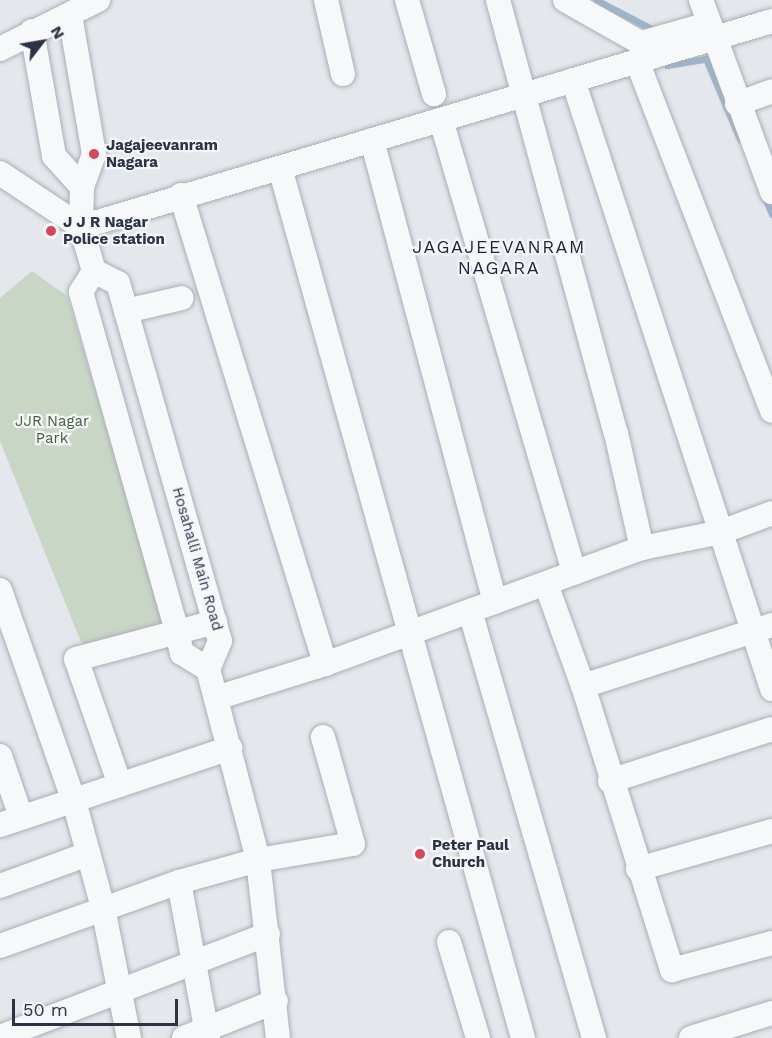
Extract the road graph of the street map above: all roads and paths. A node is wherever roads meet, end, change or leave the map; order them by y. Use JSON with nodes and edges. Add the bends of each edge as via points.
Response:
{"nodes":[{"id":1,"x":98,"y":0,"type":"edge"},
{"id":2,"x":326,"y":0,"type":"edge"},
{"id":3,"x":407,"y":0,"type":"edge"},
{"id":4,"x":498,"y":0,"type":"edge"},
{"id":5,"x":565,"y":0,"type":"edge"},
{"id":6,"x":701,"y":0,"type":"edge"},
{"id":7,"x":70,"y":15,"type":"junction"},
{"id":8,"x":772,"y":21,"type":"edge"},
{"id":9,"x":32,"y":31,"type":"junction"},
{"id":10,"x":710,"y":32,"type":"junction"},
{"id":11,"x":655,"y":49,"type":"junction"},
{"id":12,"x":0,"y":51,"type":"edge"},
{"id":13,"x":343,"y":74,"type":"dead end"},
{"id":14,"x":573,"y":80,"type":"junction"},
{"id":15,"x":772,"y":90,"type":"edge"},
{"id":16,"x":524,"y":93,"type":"junction"},
{"id":17,"x":434,"y":94,"type":"dead end"},
{"id":18,"x":737,"y":104,"type":"junction"},
{"id":19,"x":441,"y":120,"type":"junction"},
{"id":20,"x":372,"y":140,"type":"junction"},
{"id":21,"x":280,"y":168,"type":"junction"},
{"id":22,"x":0,"y":173,"type":"edge"},
{"id":23,"x":769,"y":177,"type":"edge"},
{"id":24,"x":82,"y":187,"type":"junction"},
{"id":25,"x":181,"y":195,"type":"junction"},
{"id":26,"x":81,"y":227,"type":"junction"},
{"id":27,"x":94,"y":271,"type":"junction"},
{"id":28,"x":182,"y":298,"type":"dead end"},
{"id":29,"x":126,"y":311,"type":"junction"},
{"id":30,"x":772,"y":411,"type":"edge"},
{"id":31,"x":772,"y":513,"type":"edge"},
{"id":32,"x":721,"y":532,"type":"junction"},
{"id":33,"x":642,"y":548,"type":"junction"},
{"id":34,"x":574,"y":573,"type":"junction"},
{"id":35,"x":546,"y":584,"type":"junction"},
{"id":36,"x":2,"y":602,"type":"edge"},
{"id":37,"x":495,"y":602,"type":"junction"},
{"id":38,"x":470,"y":611,"type":"junction"},
{"id":39,"x":215,"y":622,"type":"junction"},
{"id":40,"x":763,"y":628,"type":"edge"},
{"id":41,"x":177,"y":632,"type":"junction"},
{"id":42,"x":410,"y":633,"type":"junction"},
{"id":43,"x":325,"y":664,"type":"junction"},
{"id":44,"x":208,"y":669,"type":"junction"},
{"id":45,"x":583,"y":686,"type":"junction"},
{"id":46,"x":772,"y":689,"type":"edge"},
{"id":47,"x":216,"y":698,"type":"junction"},
{"id":48,"x":772,"y":729,"type":"edge"},
{"id":49,"x":323,"y":737,"type":"dead end"},
{"id":50,"x":230,"y":748,"type":"junction"},
{"id":51,"x":0,"y":756,"type":"edge"},
{"id":52,"x":610,"y":781,"type":"junction"},
{"id":53,"x":120,"y":785,"type":"junction"},
{"id":54,"x":74,"y":801,"type":"junction"},
{"id":55,"x":10,"y":821,"type":"edge"},
{"id":56,"x":772,"y":831,"type":"edge"},
{"id":57,"x":88,"y":854,"type":"junction"},
{"id":58,"x":258,"y":860,"type":"junction"},
{"id":59,"x":638,"y":869,"type":"junction"},
{"id":60,"x":179,"y":882,"type":"junction"},
{"id":61,"x":0,"y":886,"type":"edge"},
{"id":62,"x":103,"y":908,"type":"junction"},
{"id":63,"x":268,"y":934,"type":"junction"},
{"id":64,"x":449,"y":942,"type":"dead end"},
{"id":65,"x":772,"y":943,"type":"edge"},
{"id":66,"x":0,"y":946,"type":"edge"},
{"id":67,"x":196,"y":961,"type":"junction"},
{"id":68,"x":121,"y":991,"type":"junction"},
{"id":69,"x":276,"y":1001,"type":"junction"},
{"id":70,"x":772,"y":1013,"type":"edge"},
{"id":71,"x":207,"y":1033,"type":"edge"},
{"id":72,"x":723,"y":1034,"type":"edge"},
{"id":73,"x":0,"y":1037,"type":"edge"},
{"id":74,"x":129,"y":1038,"type":"edge"},
{"id":75,"x":184,"y":1038,"type":"edge"},
{"id":76,"x":278,"y":1038,"type":"edge"},
{"id":77,"x":478,"y":1038,"type":"edge"},
{"id":78,"x":523,"y":1038,"type":"edge"},
{"id":79,"x":594,"y":1038,"type":"edge"},
{"id":80,"x":691,"y":1038,"type":"edge"}],
"edges":[{"from":1,"to":7,"type":"street"},
{"from":2,"to":13,"type":"street"},
{"from":3,"to":17,"type":"street"},
{"from":4,"to":16,"type":"street"},
{"from":5,"to":11,"type":"street"},
{"from":6,"to":10,"type":"street"},
{"from":7,"to":9,"type":"street"},
{"from":7,"to":24,"type":"street","via":[[94,154]]},
{"from":8,"to":10,"type":"street"},
{"from":9,"to":12,"type":"street"},
{"from":9,"to":24,"type":"street","via":[[54,156]]},
{"from":10,"to":11,"type":"street"},
{"from":10,"to":18,"type":"street"},
{"from":11,"to":14,"type":"street"},
{"from":11,"to":30,"type":"street"},
{"from":14,"to":16,"type":"street"},
{"from":14,"to":32,"type":"street"},
{"from":15,"to":18,"type":"street"},
{"from":16,"to":19,"type":"street"},
{"from":16,"to":33,"type":"street","via":[[616,433]]},
{"from":18,"to":23,"type":"street"},
{"from":19,"to":20,"type":"street"},
{"from":19,"to":34,"type":"street"},
{"from":20,"to":21,"type":"street"},
{"from":20,"to":37,"type":"street"},
{"from":21,"to":25,"type":"street"},
{"from":21,"to":42,"type":"street"},
{"from":22,"to":26,"type":"street"},
{"from":24,"to":26,"type":"street"},
{"from":25,"to":26,"type":"street"},
{"from":25,"to":43,"type":"street"},
{"from":26,"to":27,"type":"street"},
{"from":27,"to":29,"type":"street","name":"Hosahalli Main Road","via":[[118,283]]},
{"from":27,"to":41,"type":"street","via":[[81,292]]},
{"from":28,"to":29,"type":"street"},
{"from":29,"to":39,"type":"street","name":"Hosahalli Main Road"},
{"from":31,"to":32,"type":"street"},
{"from":32,"to":33,"type":"street"},
{"from":32,"to":40,"type":"street"},
{"from":33,"to":34,"type":"street"},
{"from":34,"to":35,"type":"street"},
{"from":35,"to":37,"type":"street"},
{"from":35,"to":45,"type":"street"},
{"from":36,"to":54,"type":"street"},
{"from":37,"to":38,"type":"street"},
{"from":38,"to":42,"type":"street"},
{"from":38,"to":79,"type":"street"},
{"from":39,"to":41,"type":"street"},
{"from":39,"to":44,"type":"street","name":"Hosahalli Main Road","via":[[220,641]]},
{"from":40,"to":45,"type":"street"},
{"from":40,"to":46,"type":"street"},
{"from":41,"to":44,"type":"street","via":[[182,652]]},
{"from":41,"to":53,"type":"street","via":[[76,658]]},
{"from":42,"to":43,"type":"street"},
{"from":42,"to":78,"type":"street"},
{"from":43,"to":47,"type":"street"},
{"from":44,"to":47,"type":"street"},
{"from":45,"to":52,"type":"street"},
{"from":47,"to":50,"type":"street"},
{"from":48,"to":52,"type":"street"},
{"from":49,"to":58,"type":"street","via":[[353,844]]},
{"from":50,"to":53,"type":"street"},
{"from":50,"to":58,"type":"street"},
{"from":51,"to":55,"type":"street"},
{"from":52,"to":59,"type":"street"},
{"from":53,"to":54,"type":"street"},
{"from":54,"to":55,"type":"street"},
{"from":54,"to":57,"type":"street"},
{"from":56,"to":59,"type":"street"},
{"from":57,"to":61,"type":"street"},
{"from":57,"to":62,"type":"street"},
{"from":58,"to":60,"type":"street"},
{"from":58,"to":63,"type":"street"},
{"from":59,"to":65,"type":"street","via":[[672,970]]},
{"from":60,"to":62,"type":"street"},
{"from":60,"to":67,"type":"street"},
{"from":62,"to":66,"type":"street"},
{"from":62,"to":68,"type":"street"},
{"from":63,"to":67,"type":"street"},
{"from":63,"to":69,"type":"street"},
{"from":64,"to":77,"type":"street"},
{"from":67,"to":68,"type":"street"},
{"from":67,"to":71,"type":"street"},
{"from":68,"to":73,"type":"street"},
{"from":68,"to":74,"type":"street"},
{"from":69,"to":71,"type":"street"},
{"from":69,"to":76,"type":"street"},
{"from":70,"to":72,"type":"street"},
{"from":71,"to":75,"type":"street"},
{"from":72,"to":80,"type":"street"}]}
